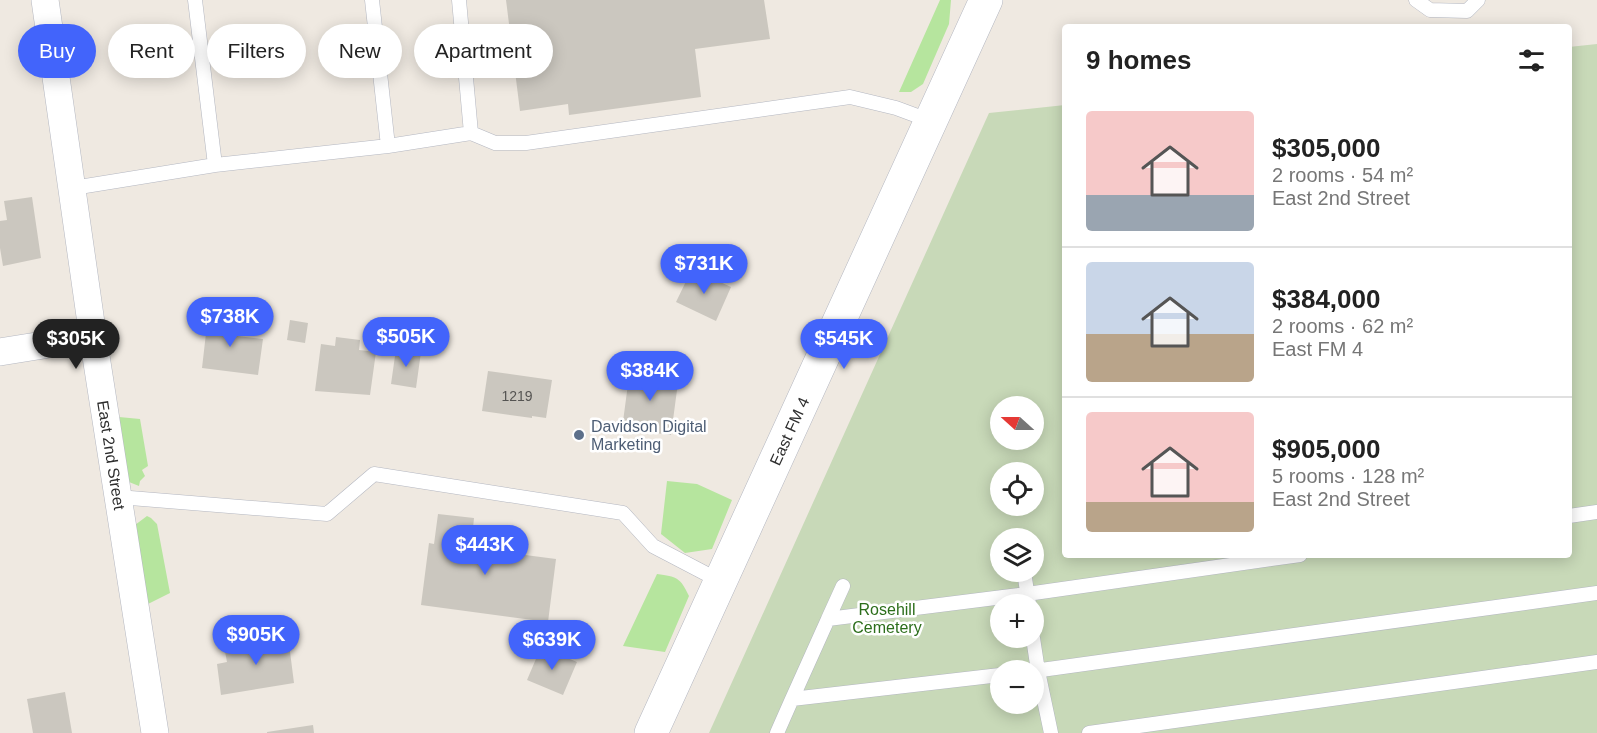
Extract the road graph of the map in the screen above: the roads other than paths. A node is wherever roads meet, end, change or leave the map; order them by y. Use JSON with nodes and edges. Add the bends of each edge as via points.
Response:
{"nodes":[{"id":1,"x":45,"y":0,"type":"edge"},
{"id":2,"x":195,"y":0,"type":"edge"},
{"id":3,"x":372,"y":0,"type":"edge"},
{"id":4,"x":459,"y":0,"type":"edge"},
{"id":5,"x":986,"y":0,"type":"edge"},
{"id":6,"x":1416,"y":0,"type":"edge"},
{"id":7,"x":1478,"y":0,"type":"edge"},
{"id":8,"x":931,"y":122,"type":"junction"},
{"id":9,"x":471,"y":133,"type":"junction"},
{"id":10,"x":388,"y":146,"type":"junction"},
{"id":11,"x":215,"y":165,"type":"junction"},
{"id":12,"x":73,"y":188,"type":"junction"},
{"id":13,"x":93,"y":337,"type":"junction"},
{"id":14,"x":0,"y":352,"type":"edge"},
{"id":15,"x":118,"y":497,"type":"junction"},
{"id":16,"x":1597,"y":512,"type":"edge"},
{"id":17,"x":1572,"y":516,"type":"edge"},
{"id":18,"x":1281,"y":558,"type":"edge"},
{"id":19,"x":720,"y":581,"type":"junction"},
{"id":20,"x":843,"y":586,"type":"dead end"},
{"id":21,"x":1597,"y":593,"type":"edge"},
{"id":22,"x":1044,"y":596,"type":"edge"},
{"id":23,"x":990,"y":603,"type":"edge"},
{"id":24,"x":828,"y":619,"type":"junction"},
{"id":25,"x":1597,"y":662,"type":"edge"},
{"id":26,"x":1044,"y":670,"type":"edge"},
{"id":27,"x":990,"y":676,"type":"edge"},
{"id":28,"x":792,"y":699,"type":"junction"},
{"id":29,"x":1044,"y":704,"type":"edge"},
{"id":30,"x":155,"y":733,"type":"edge"},
{"id":31,"x":651,"y":733,"type":"edge"},
{"id":32,"x":777,"y":733,"type":"edge"},
{"id":33,"x":1051,"y":733,"type":"edge"},
{"id":34,"x":1089,"y":733,"type":"edge"}],
"edges":[{"from":1,"to":12,"type":"street","name":"East 2nd Street"},
{"from":2,"to":11,"type":"lane"},
{"from":3,"to":10,"type":"lane"},
{"from":4,"to":9,"type":"lane"},
{"from":5,"to":8,"type":"main road","name":"East FM 4"},
{"from":6,"to":7,"type":"lane","via":[[1430,10],[1467,11]]},
{"from":8,"to":9,"type":"lane","via":[[896,108],[850,98],[526,143],[495,143]]},
{"from":8,"to":19,"type":"main road","name":"East FM 4"},
{"from":9,"to":10,"type":"lane"},
{"from":10,"to":11,"type":"lane"},
{"from":11,"to":12,"type":"lane"},
{"from":12,"to":13,"type":"street","name":"East 2nd Street"},
{"from":13,"to":14,"type":"street"},
{"from":13,"to":15,"type":"street","name":"East 2nd Street"},
{"from":15,"to":19,"type":"lane","via":[[327,514],[374,474],[623,513],[653,546]]},
{"from":15,"to":30,"type":"street","name":"East 2nd Street"},
{"from":16,"to":17,"type":"lane"},
{"from":18,"to":22,"type":"lane"},
{"from":19,"to":31,"type":"main road","name":"East FM 4"},
{"from":20,"to":24,"type":"lane"},
{"from":21,"to":26,"type":"lane"},
{"from":23,"to":24,"type":"lane"},
{"from":24,"to":28,"type":"lane"},
{"from":25,"to":34,"type":"lane"},
{"from":27,"to":28,"type":"lane"},
{"from":28,"to":32,"type":"lane"},
{"from":29,"to":33,"type":"lane"}]}
